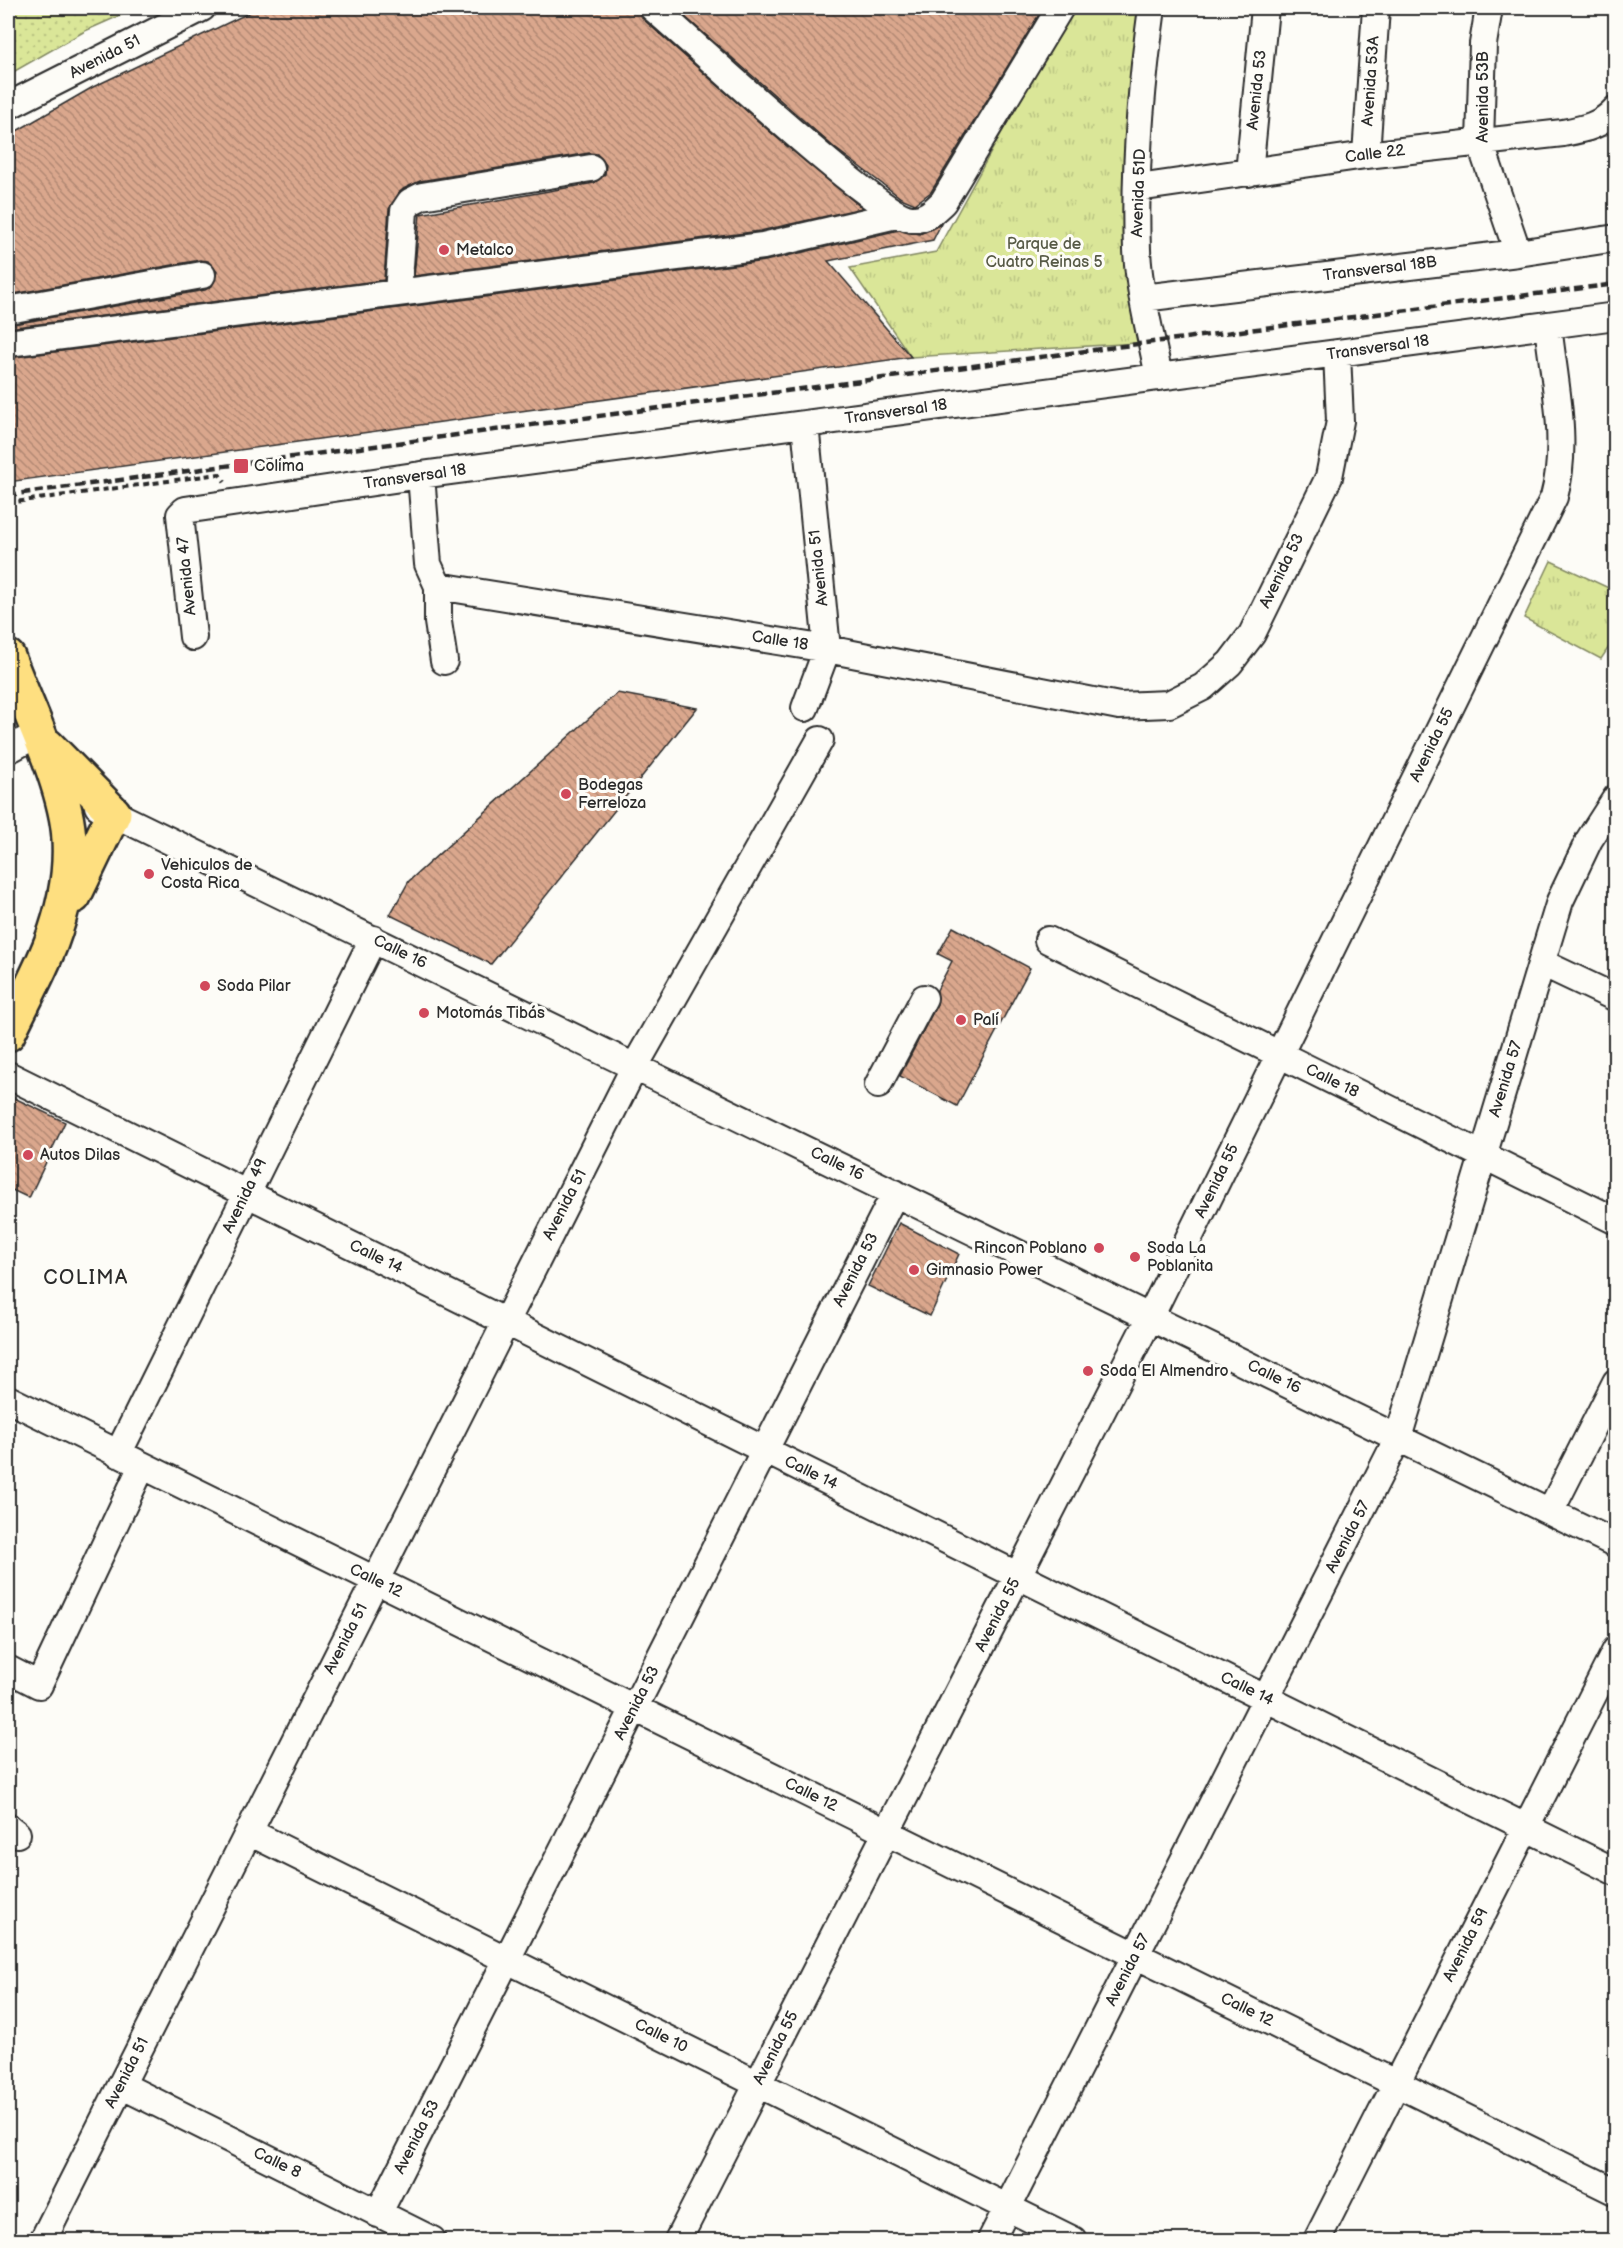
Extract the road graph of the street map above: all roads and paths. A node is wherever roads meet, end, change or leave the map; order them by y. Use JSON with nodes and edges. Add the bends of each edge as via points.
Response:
{"nodes":[{"id":1,"x":202,"y":8,"type":"edge"},
{"id":2,"x":653,"y":8,"type":"edge"},
{"id":3,"x":1060,"y":8,"type":"edge"},
{"id":4,"x":1152,"y":8,"type":"edge"},
{"id":5,"x":1266,"y":8,"type":"edge"},
{"id":6,"x":1376,"y":8,"type":"edge"},
{"id":7,"x":1489,"y":8,"type":"edge"},
{"id":8,"x":8,"y":106,"type":"edge"},
{"id":9,"x":1612,"y":112,"type":"edge"},
{"id":10,"x":1480,"y":142,"type":"junction"},
{"id":11,"x":1366,"y":155,"type":"junction"},
{"id":12,"x":591,"y":168,"type":"dead end"},
{"id":13,"x":1249,"y":173,"type":"junction"},
{"id":14,"x":1138,"y":188,"type":"junction"},
{"id":15,"x":896,"y":214,"type":"junction"},
{"id":16,"x":1616,"y":238,"type":"edge"},
{"id":17,"x":1518,"y":253,"type":"junction"},
{"id":18,"x":202,"y":275,"type":"dead end"},
{"id":19,"x":398,"y":293,"type":"junction"},
{"id":20,"x":1143,"y":298,"type":"junction"},
{"id":21,"x":8,"y":310,"type":"edge"},
{"id":22,"x":1616,"y":316,"type":"edge"},
{"id":23,"x":1548,"y":325,"type":"junction"},
{"id":24,"x":8,"y":343,"type":"edge"},
{"id":25,"x":1337,"y":353,"type":"junction"},
{"id":26,"x":1159,"y":377,"type":"junction"},
{"id":27,"x":805,"y":424,"type":"junction"},
{"id":28,"x":421,"y":475,"type":"junction"},
{"id":29,"x":240,"y":502,"type":"junction"},
{"id":30,"x":8,"y":503,"type":"edge"},
{"id":31,"x":180,"y":515,"type":"joint"},
{"id":32,"x":438,"y":586,"type":"junction"},
{"id":33,"x":193,"y":637,"type":"dead end"},
{"id":34,"x":827,"y":649,"type":"junction"},
{"id":35,"x":8,"y":657,"type":"edge"},
{"id":36,"x":444,"y":661,"type":"dead end"},
{"id":37,"x":1119,"y":706,"type":"joint"},
{"id":38,"x":805,"y":708,"type":"dead end"},
{"id":39,"x":37,"y":734,"type":"junction"},
{"id":40,"x":820,"y":740,"type":"dead end"},
{"id":41,"x":8,"y":750,"type":"edge"},
{"id":42,"x":57,"y":786,"type":"junction"},
{"id":43,"x":1616,"y":798,"type":"edge"},
{"id":44,"x":114,"y":813,"type":"junction"},
{"id":45,"x":373,"y":939,"type":"junction"},
{"id":46,"x":1048,"y":940,"type":"dead end"},
{"id":47,"x":51,"y":944,"type":"junction"},
{"id":48,"x":1542,"y":963,"type":"junction"},
{"id":49,"x":924,"y":998,"type":"dead end"},
{"id":50,"x":1616,"y":998,"type":"edge"},
{"id":51,"x":8,"y":1034,"type":"edge"},
{"id":52,"x":1279,"y":1054,"type":"junction"},
{"id":53,"x":635,"y":1066,"type":"junction"},
{"id":54,"x":8,"y":1075,"type":"edge"},
{"id":55,"x":879,"y":1085,"type":"dead end"},
{"id":56,"x":1483,"y":1155,"type":"junction"},
{"id":57,"x":247,"y":1193,"type":"junction"},
{"id":58,"x":895,"y":1193,"type":"junction"},
{"id":59,"x":1616,"y":1221,"type":"edge"},
{"id":60,"x":1150,"y":1317,"type":"junction"},
{"id":61,"x":506,"y":1322,"type":"junction"},
{"id":62,"x":1616,"y":1382,"type":"edge"},
{"id":63,"x":8,"y":1399,"type":"edge"},
{"id":64,"x":1398,"y":1438,"type":"junction"},
{"id":65,"x":765,"y":1450,"type":"junction"},
{"id":66,"x":118,"y":1454,"type":"junction"},
{"id":67,"x":142,"y":1466,"type":"junction"},
{"id":68,"x":1550,"y":1512,"type":"junction"},
{"id":69,"x":1616,"y":1545,"type":"edge"},
{"id":70,"x":1018,"y":1576,"type":"junction"},
{"id":71,"x":375,"y":1581,"type":"junction"},
{"id":72,"x":1616,"y":1650,"type":"edge"},
{"id":73,"x":8,"y":1668,"type":"edge"},
{"id":74,"x":1266,"y":1698,"type":"junction"},
{"id":75,"x":634,"y":1708,"type":"junction"},
{"id":76,"x":1526,"y":1827,"type":"junction"},
{"id":77,"x":249,"y":1832,"type":"junction"},
{"id":78,"x":886,"y":1832,"type":"junction"},
{"id":79,"x":1616,"y":1872,"type":"edge"},
{"id":80,"x":1136,"y":1955,"type":"junction"},
{"id":81,"x":507,"y":1960,"type":"junction"},
{"id":82,"x":758,"y":2084,"type":"junction"},
{"id":83,"x":1396,"y":2084,"type":"junction"},
{"id":84,"x":121,"y":2085,"type":"junction"},
{"id":85,"x":1616,"y":2192,"type":"edge"},
{"id":86,"x":1007,"y":2208,"type":"junction"},
{"id":87,"x":378,"y":2214,"type":"junction"},
{"id":88,"x":43,"y":2241,"type":"edge"},
{"id":89,"x":432,"y":2241,"type":"edge"},
{"id":90,"x":678,"y":2241,"type":"edge"},
{"id":91,"x":991,"y":2241,"type":"edge"},
{"id":92,"x":1073,"y":2241,"type":"edge"},
{"id":93,"x":1317,"y":2241,"type":"edge"}],
"edges":[{"from":1,"to":8,"type":"street","name":"Avenida 51"},
{"from":2,"to":15,"type":"street","via":[[853,183]]},
{"from":3,"to":15,"type":"street","via":[[943,202],[926,217],[912,219]]},
{"from":4,"to":14,"type":"street","name":"Avenida 51D"},
{"from":5,"to":13,"type":"street","name":"Avenida 53"},
{"from":6,"to":11,"type":"street","name":"Avenida 53A"},
{"from":7,"to":10,"type":"street","name":"Avenida 53B","via":[[1483,44]]},
{"from":9,"to":10,"type":"street","name":"Calle 22","via":[[1590,128]]},
{"from":10,"to":11,"type":"street","name":"Calle 22"},
{"from":10,"to":17,"type":"street","name":"Avenida 53B"},
{"from":11,"to":13,"type":"street","name":"Calle 22"},
{"from":12,"to":19,"type":"street","via":[[422,196],[410,202],[404,211]]},
{"from":13,"to":14,"type":"street","name":"Calle 22"},
{"from":14,"to":20,"type":"street","name":"Avenida 51D","via":[[1137,252]]},
{"from":15,"to":19,"type":"street","via":[[763,246]]},
{"from":16,"to":17,"type":"street","name":"Transversal 18B"},
{"from":17,"to":20,"type":"street","name":"Transversal 18B"},
{"from":18,"to":21,"type":"street"},
{"from":19,"to":24,"type":"street"},
{"from":20,"to":26,"type":"street","name":"Avenida 51D"},
{"from":22,"to":23,"type":"street","name":"Transversal 18"},
{"from":23,"to":25,"type":"street","name":"Transversal 18"},
{"from":23,"to":52,"type":"street","name":"Avenida 55","via":[[1561,450],[1554,497]]},
{"from":25,"to":26,"type":"street","name":"Transversal 18"},
{"from":25,"to":37,"type":"street","name":"Avenida 53","via":[[1340,421],[1329,477],[1252,634],[1230,663],[1203,687],[1169,704]]},
{"from":26,"to":27,"type":"street","name":"Transversal 18"},
{"from":27,"to":28,"type":"street","name":"Transversal 18"},
{"from":27,"to":34,"type":"street","name":"Avenida 51"},
{"from":28,"to":29,"type":"street","name":"Transversal 18"},
{"from":28,"to":32,"type":"street","via":[[428,564]]},
{"from":29,"to":30,"type":"path","via":[[219,474]]},
{"from":29,"to":31,"type":"street","name":"Transversal 18","via":[[185,510]]},
{"from":31,"to":33,"type":"street","name":"Avenida 47"},
{"from":32,"to":34,"type":"street","name":"Calle 18"},
{"from":32,"to":36,"type":"street"},
{"from":34,"to":37,"type":"street","name":"Calle 18"},
{"from":34,"to":38,"type":"street","name":"Avenida 51"},
{"from":35,"to":39,"type":"main road"},
{"from":39,"to":41,"type":"street"},
{"from":39,"to":42,"type":"main road"},
{"from":39,"to":44,"type":"main road"},
{"from":40,"to":53,"type":"street","name":"Avenida 51"},
{"from":42,"to":44,"type":"street","name":"Calle 16"},
{"from":42,"to":47,"type":"main road","via":[[69,837],[70,865]]},
{"from":43,"to":48,"type":"street","name":"Avenida 57","via":[[1589,840],[1560,901]]},
{"from":44,"to":45,"type":"street","name":"Calle 16"},
{"from":44,"to":47,"type":"main road"},
{"from":45,"to":53,"type":"street","name":"Calle 16"},
{"from":45,"to":57,"type":"street","name":"Avenida 49"},
{"from":46,"to":52,"type":"street","name":"Calle 18"},
{"from":47,"to":51,"type":"main road"},
{"from":48,"to":50,"type":"street"},
{"from":48,"to":56,"type":"street","name":"Avenida 57"},
{"from":49,"to":55,"type":"street"},
{"from":52,"to":56,"type":"street","name":"Calle 18"},
{"from":52,"to":60,"type":"street","name":"Avenida 55"},
{"from":53,"to":58,"type":"street","name":"Calle 16"},
{"from":53,"to":61,"type":"street","name":"Avenida 51"},
{"from":54,"to":57,"type":"street","name":"Calle 14"},
{"from":56,"to":59,"type":"street","name":"Calle 18"},
{"from":56,"to":64,"type":"street","name":"Avenida 57"},
{"from":57,"to":61,"type":"street","name":"Calle 14"},
{"from":57,"to":66,"type":"street","name":"Avenida 49"},
{"from":58,"to":60,"type":"street","name":"Calle 16"},
{"from":58,"to":65,"type":"street","name":"Avenida 53"},
{"from":60,"to":64,"type":"street","name":"Calle 16"},
{"from":60,"to":70,"type":"street","name":"Avenida 55"},
{"from":61,"to":65,"type":"street","name":"Calle 14"},
{"from":61,"to":71,"type":"street","name":"Avenida 51"},
{"from":62,"to":68,"type":"street"},
{"from":63,"to":66,"type":"street","name":"Calle 12"},
{"from":64,"to":68,"type":"street","name":"Calle 16"},
{"from":64,"to":74,"type":"street","name":"Avenida 57"},
{"from":65,"to":70,"type":"street","name":"Calle 14"},
{"from":65,"to":75,"type":"street","name":"Avenida 53"},
{"from":66,"to":67,"type":"street","name":"Calle 12"},
{"from":67,"to":71,"type":"street","name":"Calle 12"},
{"from":67,"to":73,"type":"street","via":[[39,1685]]},
{"from":68,"to":69,"type":"street","name":"Calle 16"},
{"from":70,"to":74,"type":"street","name":"Calle 14"},
{"from":70,"to":78,"type":"street","name":"Avenida 55"},
{"from":71,"to":75,"type":"street","name":"Calle 12"},
{"from":71,"to":77,"type":"street","name":"Avenida 51"},
{"from":72,"to":76,"type":"street","name":"Avenida 59"},
{"from":74,"to":76,"type":"street","name":"Calle 14"},
{"from":74,"to":80,"type":"street","name":"Avenida 57"},
{"from":75,"to":78,"type":"street","name":"Calle 12"},
{"from":75,"to":81,"type":"street","name":"Avenida 53"},
{"from":76,"to":79,"type":"street","name":"Calle 14"},
{"from":76,"to":83,"type":"street","name":"Avenida 59"},
{"from":77,"to":81,"type":"street","name":"Calle 10"},
{"from":77,"to":84,"type":"street","name":"Avenida 51"},
{"from":78,"to":80,"type":"street","name":"Calle 12"},
{"from":78,"to":82,"type":"street","name":"Avenida 55"},
{"from":80,"to":83,"type":"street","name":"Calle 12"},
{"from":80,"to":86,"type":"street","name":"Avenida 57"},
{"from":81,"to":82,"type":"street","name":"Calle 10"},
{"from":81,"to":87,"type":"street","name":"Avenida 53"},
{"from":82,"to":86,"type":"street","name":"Calle 10"},
{"from":82,"to":90,"type":"street","name":"Avenida 55"},
{"from":83,"to":85,"type":"street","name":"Calle 12"},
{"from":83,"to":93,"type":"street","name":"Avenida 59"},
{"from":84,"to":87,"type":"street","name":"Calle 8"},
{"from":84,"to":88,"type":"street","name":"Avenida 51"},
{"from":86,"to":91,"type":"street","name":"Avenida 57"},
{"from":86,"to":92,"type":"street","name":"Calle 10"},
{"from":87,"to":89,"type":"street","name":"Calle 8"}]}
